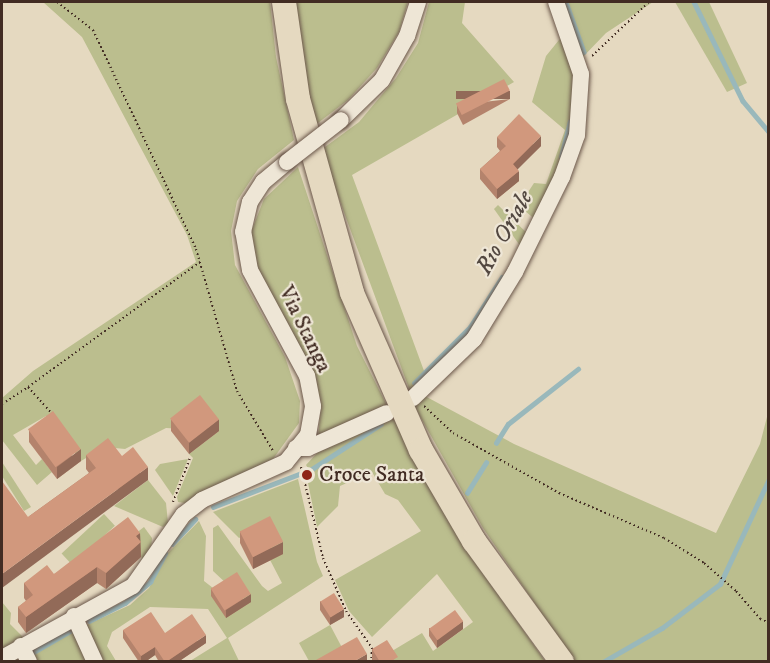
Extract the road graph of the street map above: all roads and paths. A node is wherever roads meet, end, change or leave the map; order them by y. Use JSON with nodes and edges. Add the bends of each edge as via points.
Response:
{"nodes":[{"id":1,"x":57,"y":2,"type":"edge"},
{"id":2,"x":284,"y":2,"type":"edge"},
{"id":3,"x":418,"y":2,"type":"edge"},
{"id":4,"x":556,"y":2,"type":"edge"},
{"id":5,"x":649,"y":2,"type":"edge"},
{"id":6,"x":580,"y":69,"type":"junction"},
{"id":7,"x":200,"y":262,"type":"junction"},
{"id":8,"x":28,"y":387,"type":"junction"},
{"id":9,"x":415,"y":396,"type":"joint"},
{"id":10,"x":2,"y":404,"type":"edge"},
{"id":11,"x":387,"y":413,"type":"dead end"},
{"id":12,"x":60,"y":423,"type":"edge"},
{"id":13,"x":296,"y":448,"type":"junction"},
{"id":14,"x":190,"y":458,"type":"dead end"},
{"id":15,"x":281,"y":464,"type":"junction"},
{"id":16,"x":308,"y":473,"type":"dead end"},
{"id":17,"x":172,"y":508,"type":"dead end"},
{"id":18,"x":74,"y":616,"type":"junction"},
{"id":19,"x":768,"y":622,"type":"edge"},
{"id":20,"x":26,"y":655,"type":"edge"},
{"id":21,"x":2,"y":658,"type":"edge"},
{"id":22,"x":95,"y":662,"type":"edge"},
{"id":23,"x":371,"y":662,"type":"edge"},
{"id":24,"x":562,"y":662,"type":"edge"}],
"edges":[{"from":1,"to":7,"type":"path","via":[[93,30]]},
{"from":2,"to":24,"type":"highway","via":[[298,99],[352,293],[422,450],[474,541]]},
{"from":3,"to":13,"type":"street","name":"Via Stanga","bridge":true,"via":[[407,36],[382,80],[341,120],[263,182],[250,202],[243,232],[250,270],[307,376],[313,406],[308,435]]},
{"from":4,"to":6,"type":"street"},
{"from":5,"to":6,"type":"path"},
{"from":6,"to":9,"type":"street","via":[[577,135],[534,238],[474,339]]},
{"from":7,"to":8,"type":"path"},
{"from":7,"to":15,"type":"path","via":[[237,391]]},
{"from":8,"to":10,"type":"path"},
{"from":8,"to":12,"type":"path"},
{"from":9,"to":19,"type":"path","via":[[453,433],[559,493],[664,538],[704,563],[760,619]]},
{"from":11,"to":13,"type":"street","via":[[308,448]]},
{"from":13,"to":15,"type":"street","name":"Via Stanga"},
{"from":14,"to":17,"type":"path"},
{"from":15,"to":18,"type":"street","name":"Via Stanga","via":[[202,500],[170,530],[133,586]]},
{"from":16,"to":23,"type":"path","via":[[303,473],[322,558],[346,611],[372,648]]},
{"from":18,"to":20,"type":"street","name":"Via Stanga"},
{"from":18,"to":22,"type":"street"},
{"from":20,"to":21,"type":"street","name":"Via Stanga"}]}
